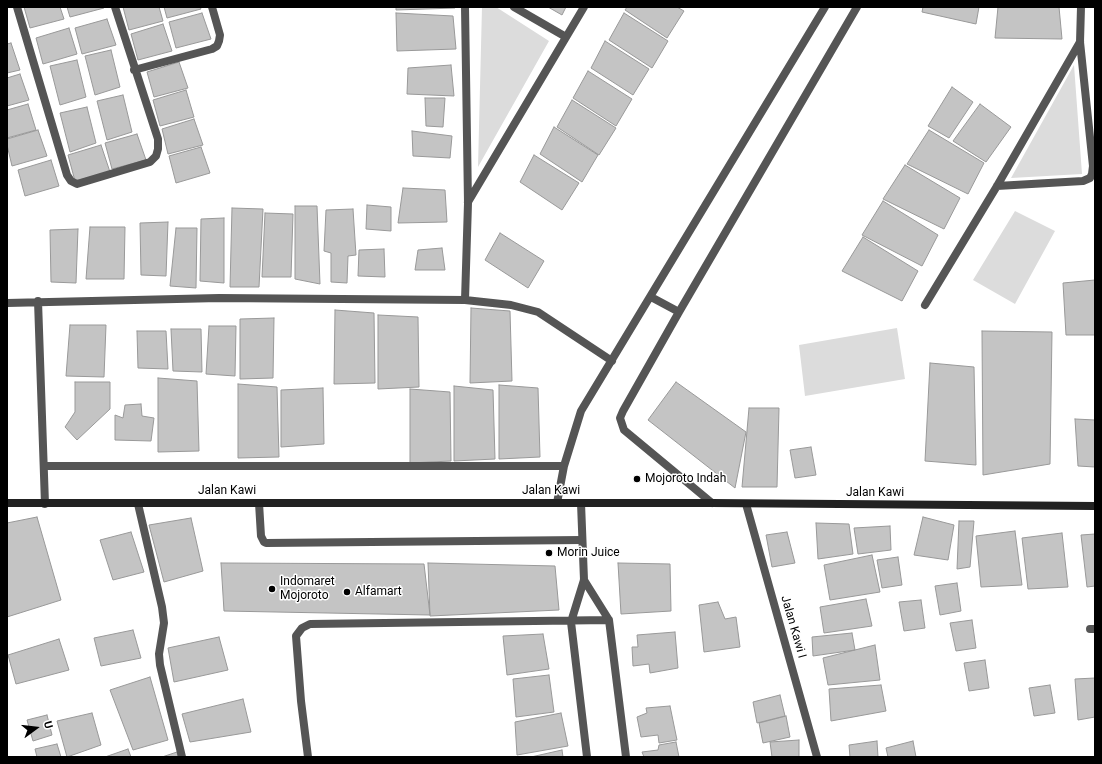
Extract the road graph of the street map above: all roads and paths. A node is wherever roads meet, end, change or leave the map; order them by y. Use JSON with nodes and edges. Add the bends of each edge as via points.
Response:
{"nodes":[{"id":1,"x":18,"y":7,"type":"edge"},
{"id":2,"x":115,"y":7,"type":"edge"},
{"id":3,"x":212,"y":7,"type":"edge"},
{"id":4,"x":465,"y":7,"type":"edge"},
{"id":5,"x":514,"y":7,"type":"edge"},
{"id":6,"x":584,"y":7,"type":"edge"},
{"id":7,"x":825,"y":7,"type":"edge"},
{"id":8,"x":857,"y":7,"type":"edge"},
{"id":9,"x":1081,"y":7,"type":"edge"},
{"id":10,"x":566,"y":37,"type":"junction"},
{"id":11,"x":1080,"y":42,"type":"junction"},
{"id":12,"x":134,"y":70,"type":"junction"},
{"id":13,"x":998,"y":186,"type":"junction"},
{"id":14,"x":468,"y":203,"type":"junction"},
{"id":15,"x":650,"y":297,"type":"junction"},
{"id":16,"x":465,"y":300,"type":"junction"},
{"id":17,"x":38,"y":301,"type":"junction"},
{"id":18,"x":7,"y":303,"type":"edge"},
{"id":19,"x":925,"y":306,"type":"dead end"},
{"id":20,"x":679,"y":312,"type":"junction"},
{"id":21,"x":612,"y":361,"type":"junction"},
{"id":22,"x":44,"y":466,"type":"junction"},
{"id":23,"x":564,"y":466,"type":"junction"},
{"id":24,"x":7,"y":503,"type":"edge"},
{"id":25,"x":260,"y":503,"type":"junction"},
{"id":26,"x":557,"y":503,"type":"junction"},
{"id":27,"x":581,"y":503,"type":"junction"},
{"id":28,"x":712,"y":503,"type":"junction"},
{"id":29,"x":45,"y":504,"type":"junction"},
{"id":30,"x":138,"y":504,"type":"junction"},
{"id":31,"x":746,"y":504,"type":"junction"},
{"id":32,"x":1095,"y":506,"type":"edge"},
{"id":33,"x":582,"y":540,"type":"junction"},
{"id":34,"x":584,"y":580,"type":"junction"},
{"id":35,"x":609,"y":620,"type":"junction"},
{"id":36,"x":571,"y":622,"type":"junction"},
{"id":37,"x":182,"y":757,"type":"edge"},
{"id":38,"x":308,"y":757,"type":"edge"},
{"id":39,"x":587,"y":757,"type":"edge"},
{"id":40,"x":626,"y":757,"type":"edge"},
{"id":41,"x":817,"y":757,"type":"edge"}],
"edges":[{"from":1,"to":12,"type":"street","via":[[67,175],[74,183],[80,184],[150,162],[156,156],[158,139]]},
{"from":2,"to":12,"type":"street"},
{"from":3,"to":12,"type":"street","via":[[220,35],[217,46]]},
{"from":4,"to":14,"type":"street"},
{"from":5,"to":10,"type":"street"},
{"from":6,"to":10,"type":"street"},
{"from":7,"to":15,"type":"street"},
{"from":8,"to":20,"type":"street"},
{"from":9,"to":11,"type":"street"},
{"from":10,"to":14,"type":"street"},
{"from":11,"to":13,"type":"street"},
{"from":11,"to":13,"type":"street","via":[[1093,166],[1090,178],[1083,181]]},
{"from":13,"to":19,"type":"street"},
{"from":14,"to":16,"type":"street"},
{"from":15,"to":20,"type":"street"},
{"from":15,"to":21,"type":"street"},
{"from":16,"to":17,"type":"street","via":[[219,298]]},
{"from":16,"to":21,"type":"street","via":[[511,305],[538,312]]},
{"from":17,"to":18,"type":"street"},
{"from":17,"to":22,"type":"street"},
{"from":20,"to":28,"type":"street","via":[[623,411],[621,424],[624,430]]},
{"from":21,"to":23,"type":"street","via":[[581,411]]},
{"from":22,"to":23,"type":"street"},
{"from":22,"to":29,"type":"street"},
{"from":23,"to":26,"type":"street"},
{"from":24,"to":29,"type":"main road","name":"Jalan Kawi"},
{"from":25,"to":26,"type":"main road","name":"Jalan Kawi"},
{"from":25,"to":30,"type":"main road","name":"Jalan Kawi"},
{"from":25,"to":33,"type":"street","via":[[261,536],[266,543]]},
{"from":26,"to":27,"type":"main road","name":"Jalan Kawi"},
{"from":27,"to":28,"type":"main road","name":"Jalan Kawi"},
{"from":27,"to":33,"type":"street"},
{"from":28,"to":31,"type":"main road","name":"Jalan Kawi"},
{"from":29,"to":30,"type":"main road","name":"Jalan Kawi"},
{"from":30,"to":37,"type":"street","via":[[162,606],[164,623],[159,654],[160,666]]},
{"from":31,"to":32,"type":"main road","name":"Jalan Kawi"},
{"from":31,"to":41,"type":"street","name":"Jalan Kawi I"},
{"from":33,"to":34,"type":"street"},
{"from":34,"to":35,"type":"street"},
{"from":34,"to":36,"type":"street"},
{"from":35,"to":36,"type":"street"},
{"from":35,"to":40,"type":"street"},
{"from":36,"to":38,"type":"street","via":[[310,624],[302,628],[296,636]]},
{"from":36,"to":39,"type":"street"}]}
